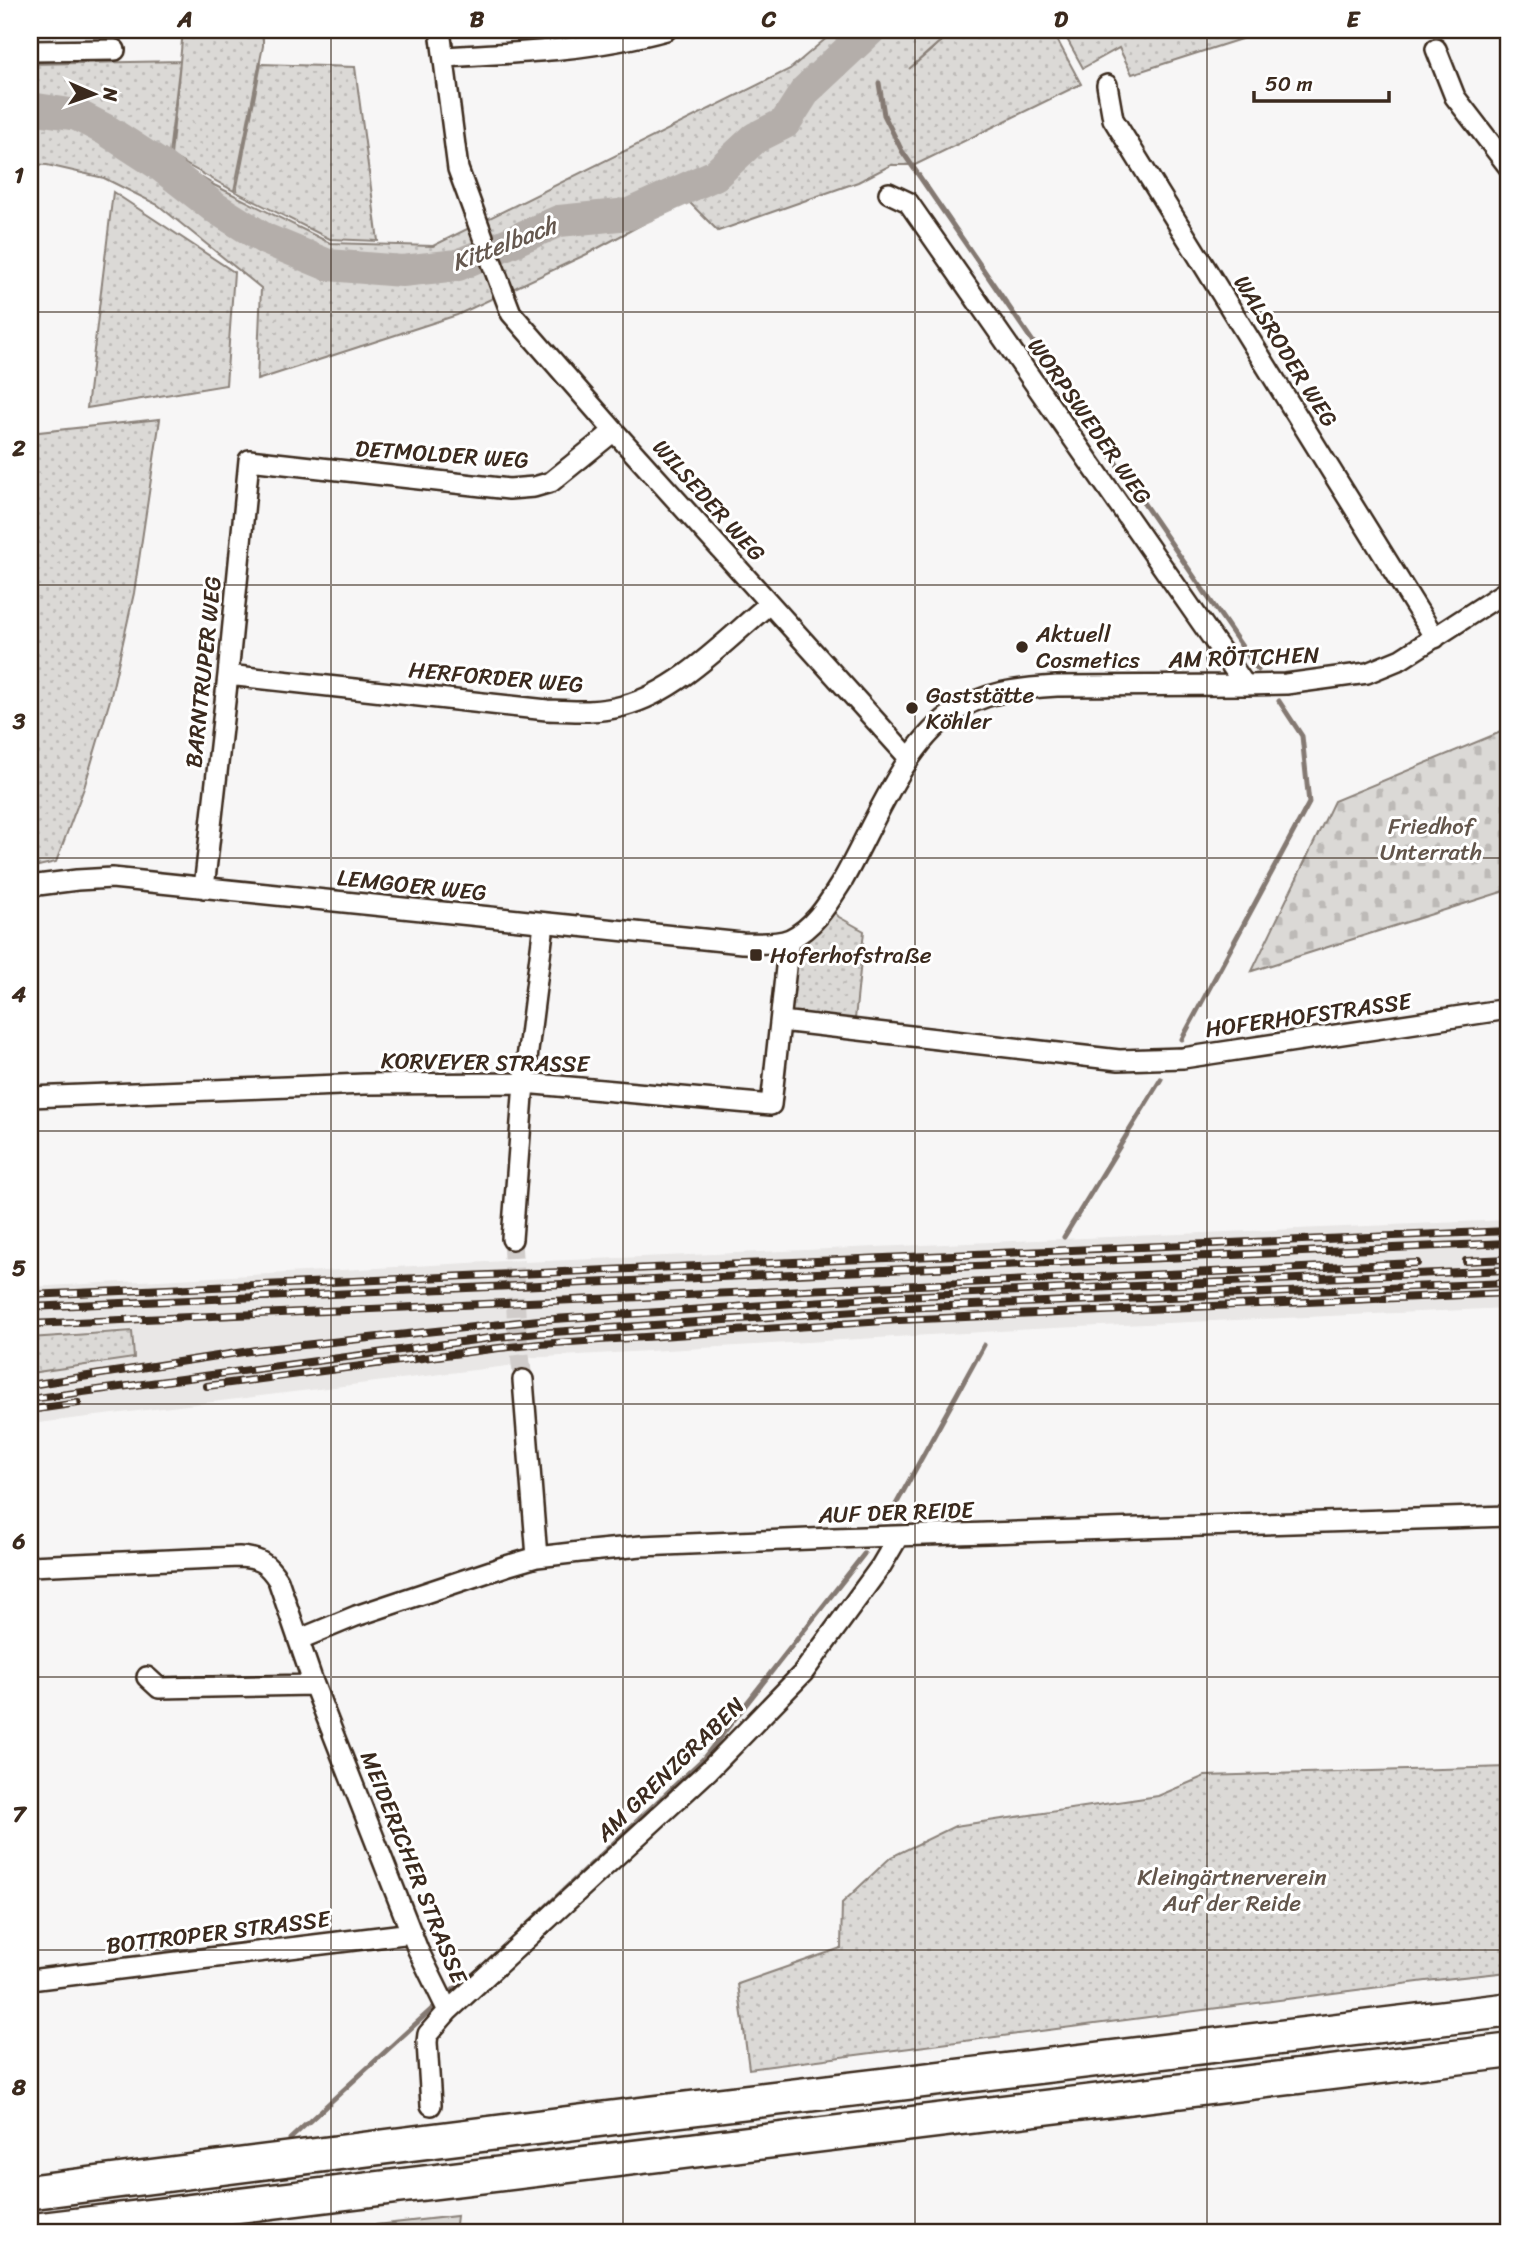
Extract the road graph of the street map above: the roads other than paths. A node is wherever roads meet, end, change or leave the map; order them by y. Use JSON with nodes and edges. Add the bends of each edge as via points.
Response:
{"nodes":[{"id":1,"x":440,"y":30,"type":"edge"},
{"id":2,"x":666,"y":30,"type":"edge"},
{"id":3,"x":1436,"y":49,"type":"dead end"},
{"id":4,"x":115,"y":50,"type":"dead end"},
{"id":5,"x":30,"y":51,"type":"edge"},
{"id":6,"x":444,"y":57,"type":"junction"},
{"id":7,"x":1107,"y":85,"type":"dead end"},
{"id":8,"x":1508,"y":166,"type":"edge"},
{"id":9,"x":889,"y":192,"type":"dead end"},
{"id":10,"x":483,"y":237,"type":"dead end"},
{"id":11,"x":492,"y":263,"type":"dead end"},
{"id":12,"x":614,"y":431,"type":"junction"},
{"id":13,"x":249,"y":460,"type":"joint"},
{"id":14,"x":1508,"y":590,"type":"edge"},
{"id":15,"x":769,"y":604,"type":"junction"},
{"id":16,"x":1435,"y":638,"type":"junction"},
{"id":17,"x":228,"y":675,"type":"junction"},
{"id":18,"x":1245,"y":685,"type":"junction"},
{"id":19,"x":909,"y":758,"type":"junction"},
{"id":20,"x":30,"y":886,"type":"edge"},
{"id":21,"x":204,"y":888,"type":"junction"},
{"id":22,"x":544,"y":924,"type":"junction"},
{"id":23,"x":789,"y":940,"type":"junction"},
{"id":24,"x":1508,"y":1009,"type":"edge"},
{"id":25,"x":781,"y":1021,"type":"junction"},
{"id":26,"x":524,"y":1083,"type":"junction"},
{"id":27,"x":30,"y":1097,"type":"edge"},
{"id":28,"x":512,"y":1239,"type":"tunnel mouth"},
{"id":29,"x":523,"y":1380,"type":"tunnel mouth"},
{"id":30,"x":1508,"y":1516,"type":"edge"},
{"id":31,"x":898,"y":1537,"type":"junction"},
{"id":32,"x":537,"y":1558,"type":"junction"},
{"id":33,"x":30,"y":1566,"type":"edge"},
{"id":34,"x":300,"y":1639,"type":"junction"},
{"id":35,"x":147,"y":1677,"type":"dead end"},
{"id":36,"x":314,"y":1685,"type":"junction"},
{"id":37,"x":412,"y":1933,"type":"junction"},
{"id":38,"x":30,"y":1980,"type":"edge"},
{"id":39,"x":1508,"y":2010,"type":"edge"},
{"id":40,"x":448,"y":2011,"type":"junction"},
{"id":41,"x":1508,"y":2051,"type":"edge"},
{"id":42,"x":431,"y":2105,"type":"dead end"},
{"id":43,"x":30,"y":2192,"type":"edge"},
{"id":44,"x":30,"y":2231,"type":"edge"}],
"edges":[{"from":1,"to":6,"type":"street"},
{"from":2,"to":6,"type":"street","via":[[554,51]]},
{"from":3,"to":8,"type":"street","via":[[1455,97]]},
{"from":4,"to":5,"type":"street"},
{"from":6,"to":10,"type":"street","via":[[457,169]]},
{"from":7,"to":16,"type":"street","name":"WALSRODER WEG","via":[[1113,119]]},
{"from":9,"to":18,"type":"street","name":"WORPSWEDER WEG","via":[[908,202]]},
{"from":11,"to":12,"type":"street","name":"WILSEDER WEG","via":[[511,313]]},
{"from":12,"to":13,"type":"street","name":"DETMOLDER WEG","via":[[551,482],[534,487]]},
{"from":12,"to":15,"type":"street","name":"WILSEDER WEG"},
{"from":13,"to":17,"type":"street","name":"BARNTRUPER WEG"},
{"from":14,"to":16,"type":"street","name":"AM RÖTTCHEN"},
{"from":15,"to":17,"type":"street","name":"HERFORDER WEG","via":[[655,694],[623,706],[585,712]]},
{"from":15,"to":19,"type":"street","name":"WILSEDER WEG"},
{"from":16,"to":18,"type":"street","name":"AM RÖTTCHEN","via":[[1367,673]]},
{"from":17,"to":21,"type":"street","name":"BARNTRUPER WEG"},
{"from":18,"to":19,"type":"street","name":"AM RÖTTCHEN","via":[[1057,685],[996,693],[950,715]]},
{"from":19,"to":23,"type":"street","name":"AM RÖTTCHEN","via":[[828,906]]},
{"from":20,"to":21,"type":"street","name":"LEMGOER WEG","via":[[112,878]]},
{"from":21,"to":22,"type":"street","name":"LEMGOER WEG"},
{"from":22,"to":23,"type":"street","name":"LEMGOER WEG","via":[[742,943]]},
{"from":22,"to":26,"type":"street"},
{"from":23,"to":25,"type":"street","name":"KORVEYER STRASSE"},
{"from":24,"to":25,"type":"street","name":"HOFERHOFSTRASSE","via":[[1183,1058],[1119,1060]]},
{"from":25,"to":26,"type":"street","name":"KORVEYER STRASSE","via":[[771,1105]]},
{"from":26,"to":27,"type":"street","name":"KORVEYER STRASSE","via":[[365,1084]]},
{"from":26,"to":28,"type":"street"},
{"from":29,"to":32,"type":"street"},
{"from":30,"to":31,"type":"street","name":"AUF DER REIDE"},
{"from":31,"to":32,"type":"street","name":"AUF DER REIDE","via":[[641,1546]]},
{"from":31,"to":40,"type":"street","name":"AM GRENZGRABEN","via":[[796,1680],[709,1770]]},
{"from":32,"to":34,"type":"street","name":"AUF DER REIDE"},
{"from":33,"to":34,"type":"street","name":"MEIDERICHER STRASSE","via":[[251,1557],[266,1564],[278,1580]]},
{"from":34,"to":36,"type":"street","name":"MEIDERICHER STRASSE"},
{"from":35,"to":36,"type":"street","via":[[159,1688]]},
{"from":36,"to":37,"type":"street","name":"MEIDERICHER STRASSE"},
{"from":37,"to":38,"type":"street","name":"BOTTROPER STRASSE"},
{"from":37,"to":40,"type":"street","name":"MEIDERICHER STRASSE"},
{"from":39,"to":43,"type":"highway"},
{"from":40,"to":42,"type":"street","name":"MEIDERICHER STRASSE","via":[[426,2042]]},
{"from":41,"to":44,"type":"highway"}]}
